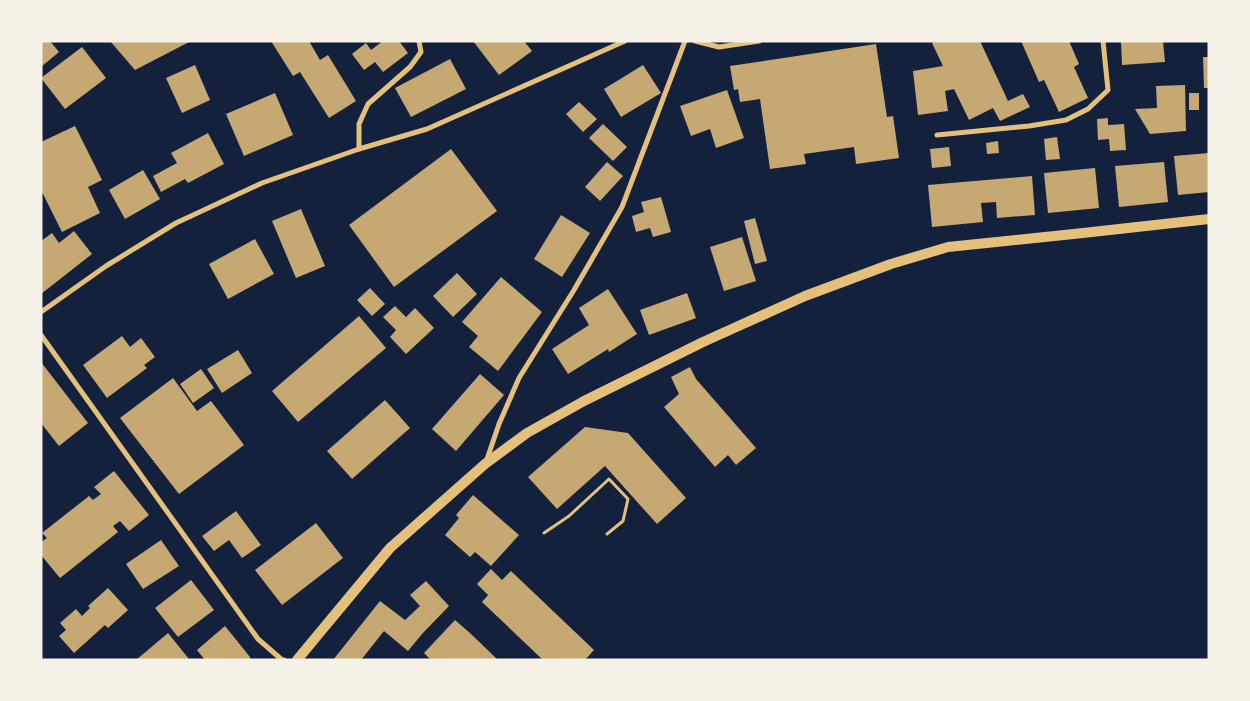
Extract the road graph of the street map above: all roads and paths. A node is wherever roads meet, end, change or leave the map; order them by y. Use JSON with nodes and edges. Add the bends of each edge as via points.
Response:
{"nodes":[{"id":1,"x":418,"y":41,"type":"edge"},
{"id":2,"x":625,"y":41,"type":"edge"},
{"id":3,"x":685,"y":41,"type":"edge"},
{"id":4,"x":695,"y":41,"type":"edge"},
{"id":5,"x":759,"y":41,"type":"edge"},
{"id":6,"x":1103,"y":41,"type":"edge"},
{"id":7,"x":937,"y":135,"type":"dead end"},
{"id":8,"x":359,"y":149,"type":"junction"},
{"id":9,"x":1209,"y":219,"type":"edge"},
{"id":10,"x":41,"y":312,"type":"edge"},
{"id":11,"x":41,"y":335,"type":"edge"},
{"id":12,"x":485,"y":464,"type":"junction"},
{"id":13,"x":544,"y":533,"type":"dead end"},
{"id":14,"x":607,"y":534,"type":"dead end"},
{"id":15,"x":284,"y":660,"type":"edge"},
{"id":16,"x":297,"y":660,"type":"edge"}],
"edges":[{"from":1,"to":8,"type":"street","via":[[422,52],[410,68],[368,104],[358,124]]},
{"from":2,"to":8,"type":"street","via":[[427,129]]},
{"from":3,"to":12,"type":"street","via":[[622,206],[519,378]]},
{"from":4,"to":5,"type":"street","via":[[720,47]]},
{"from":6,"to":7,"type":"street","via":[[1108,90],[1088,109],[1066,120]]},
{"from":8,"to":10,"type":"street","via":[[262,183],[176,223],[106,266]]},
{"from":9,"to":12,"type":"main road","via":[[948,246],[905,259],[804,296],[703,342],[526,433]]},
{"from":11,"to":15,"type":"street","via":[[258,639]]},
{"from":12,"to":16,"type":"main road","via":[[390,548]]},
{"from":13,"to":14,"type":"path","via":[[569,516],[609,479],[628,499],[622,521]]}]}
